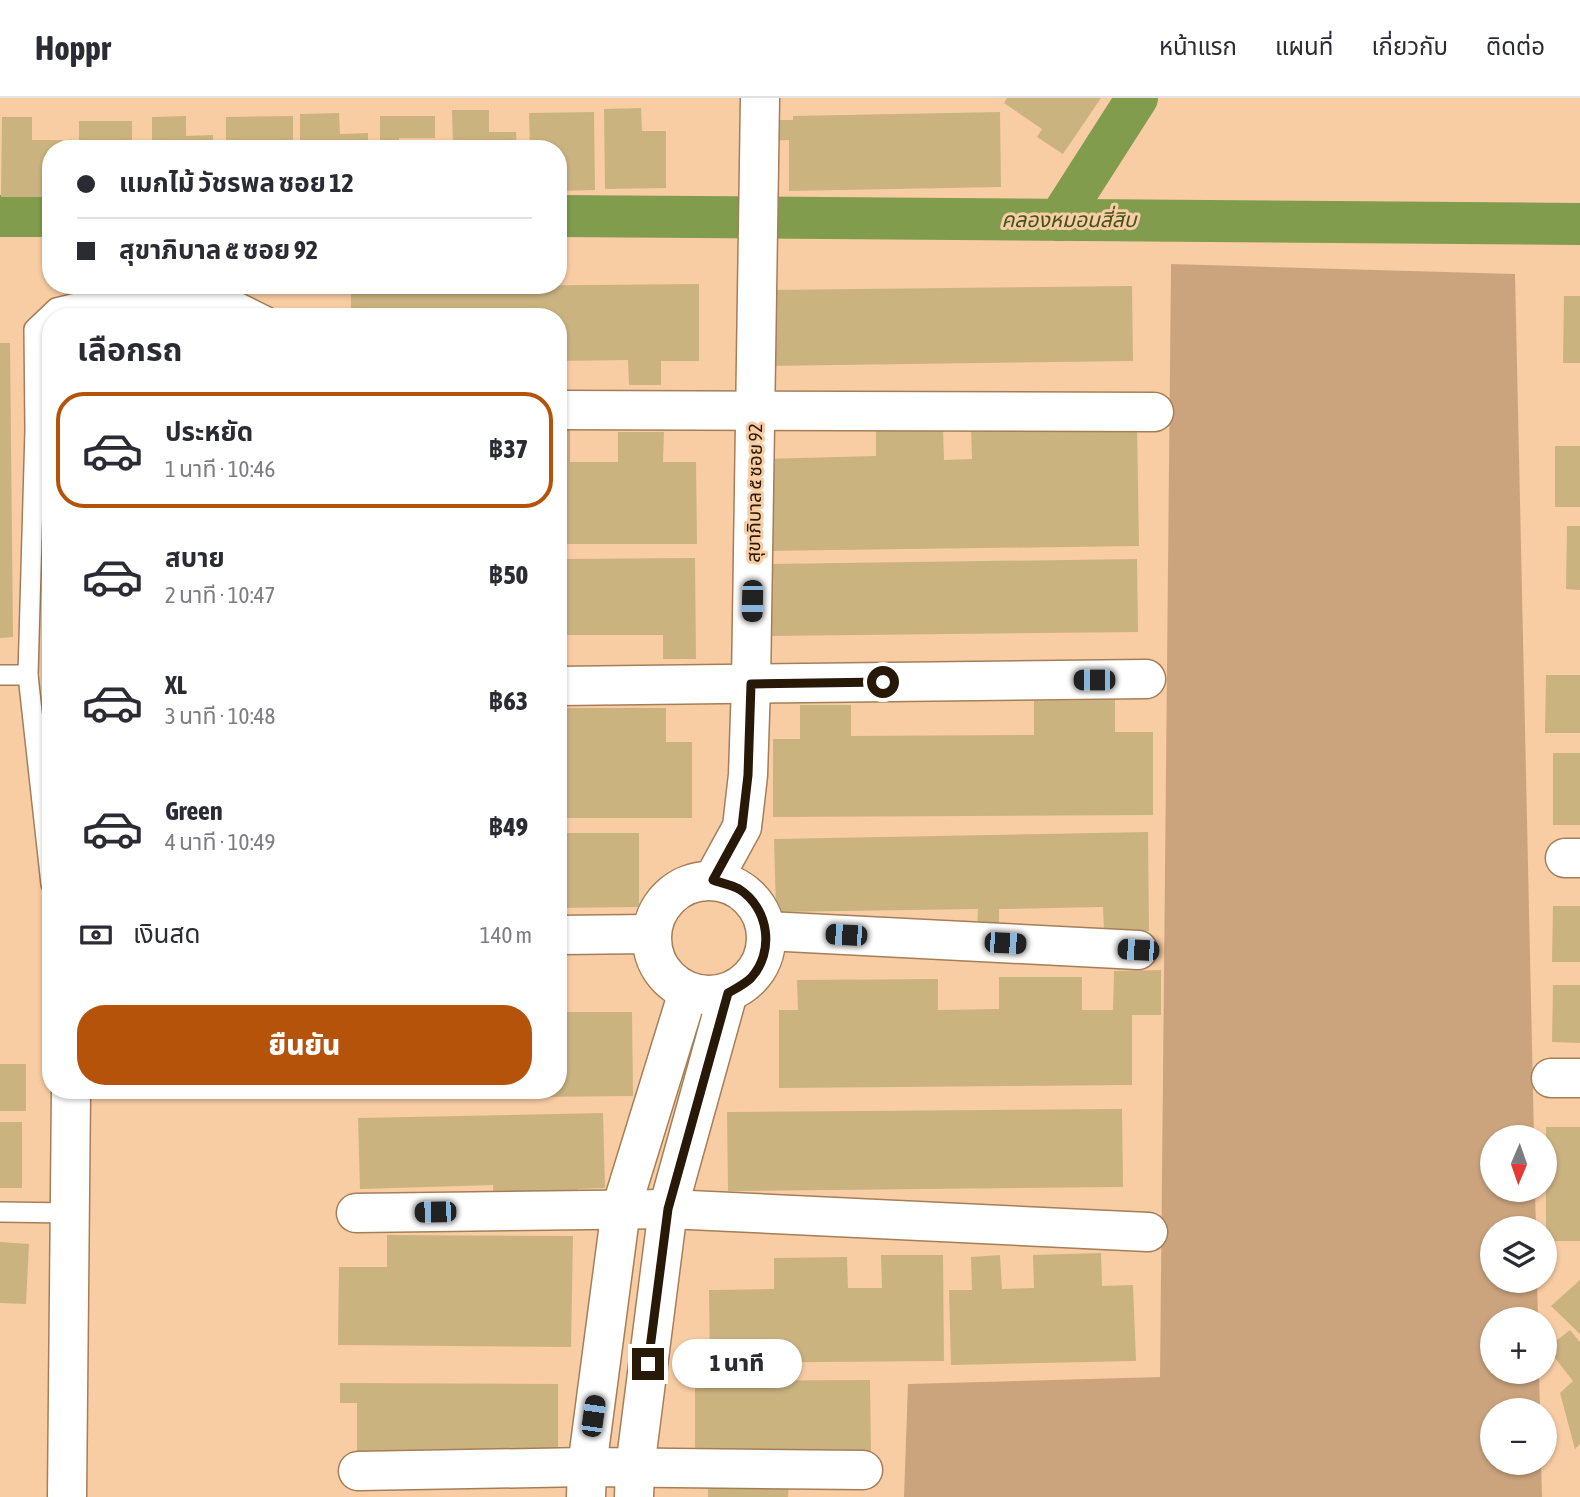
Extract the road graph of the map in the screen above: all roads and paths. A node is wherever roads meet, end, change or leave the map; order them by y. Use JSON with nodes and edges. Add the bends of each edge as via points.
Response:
{"nodes":[{"id":1,"x":760,"y":98,"type":"edge"},
{"id":2,"x":57,"y":308,"type":"edge"},
{"id":3,"x":250,"y":308,"type":"edge"},
{"id":4,"x":42,"y":322,"type":"edge"},
{"id":5,"x":754,"y":409,"type":"junction"},
{"id":6,"x":567,"y":410,"type":"edge"},
{"id":7,"x":1154,"y":412,"type":"dead end"},
{"id":8,"x":0,"y":675,"type":"edge"},
{"id":9,"x":28,"y":675,"type":"junction"},
{"id":10,"x":1146,"y":679,"type":"dead end"},
{"id":11,"x":751,"y":684,"type":"junction"},
{"id":12,"x":567,"y":686,"type":"edge"},
{"id":13,"x":42,"y":806,"type":"edge"},
{"id":14,"x":713,"y":880,"type":"junction"},
{"id":15,"x":767,"y":931,"type":"junction"},
{"id":16,"x":651,"y":934,"type":"junction"},
{"id":17,"x":567,"y":935,"type":"edge"},
{"id":18,"x":1138,"y":950,"type":"dead end"},
{"id":19,"x":688,"y":992,"type":"junction"},
{"id":20,"x":728,"y":993,"type":"junction"},
{"id":21,"x":71,"y":1099,"type":"edge"},
{"id":22,"x":621,"y":1209,"type":"junction"},
{"id":23,"x":668,"y":1209,"type":"junction"},
{"id":24,"x":0,"y":1213,"type":"edge"},
{"id":25,"x":69,"y":1213,"type":"junction"},
{"id":26,"x":356,"y":1213,"type":"dead end"},
{"id":27,"x":1149,"y":1232,"type":"dead end"},
{"id":28,"x":863,"y":1470,"type":"dead end"},
{"id":29,"x":358,"y":1471,"type":"dead end"},
{"id":30,"x":586,"y":1482,"type":"edge"},
{"id":31,"x":634,"y":1482,"type":"edge"},
{"id":32,"x":66,"y":1497,"type":"edge"}],
"edges":[{"from":1,"to":5,"type":"street","name":"สุขาภิบาล ๕ ซอย 92"},
{"from":2,"to":3,"type":"lane","via":[[89,300],[166,299],[238,302]]},
{"from":4,"to":9,"type":"lane","via":[[34,329]]},
{"from":5,"to":6,"type":"street"},
{"from":5,"to":7,"type":"street"},
{"from":5,"to":11,"type":"street","name":"สุขาภิบาล ๕ ซอย 92"},
{"from":8,"to":9,"type":"lane"},
{"from":9,"to":13,"type":"lane"},
{"from":10,"to":11,"type":"street"},
{"from":11,"to":12,"type":"street"},
{"from":11,"to":14,"type":"street","name":"สุขาภิบาล ๕ ซอย 92","via":[[742,827]]},
{"from":14,"to":15,"type":"street","via":[[738,888],[758,906]]},
{"from":14,"to":16,"type":"street","via":[[691,883],[671,894],[657,912]]},
{"from":15,"to":18,"type":"street"},
{"from":15,"to":20,"type":"street","via":[[764,957],[750,979]]},
{"from":16,"to":17,"type":"street"},
{"from":16,"to":19,"type":"street","via":[[654,958],[668,979]]},
{"from":19,"to":20,"type":"street","via":[[707,996]]},
{"from":19,"to":22,"type":"street"},
{"from":20,"to":23,"type":"street"},
{"from":21,"to":25,"type":"street"},
{"from":22,"to":23,"type":"street"},
{"from":22,"to":26,"type":"street"},
{"from":22,"to":30,"type":"street"},
{"from":23,"to":27,"type":"street"},
{"from":23,"to":31,"type":"street"},
{"from":24,"to":25,"type":"lane"},
{"from":25,"to":32,"type":"street"},
{"from":28,"to":31,"type":"street"},
{"from":29,"to":30,"type":"street"},
{"from":30,"to":31,"type":"street"}]}
